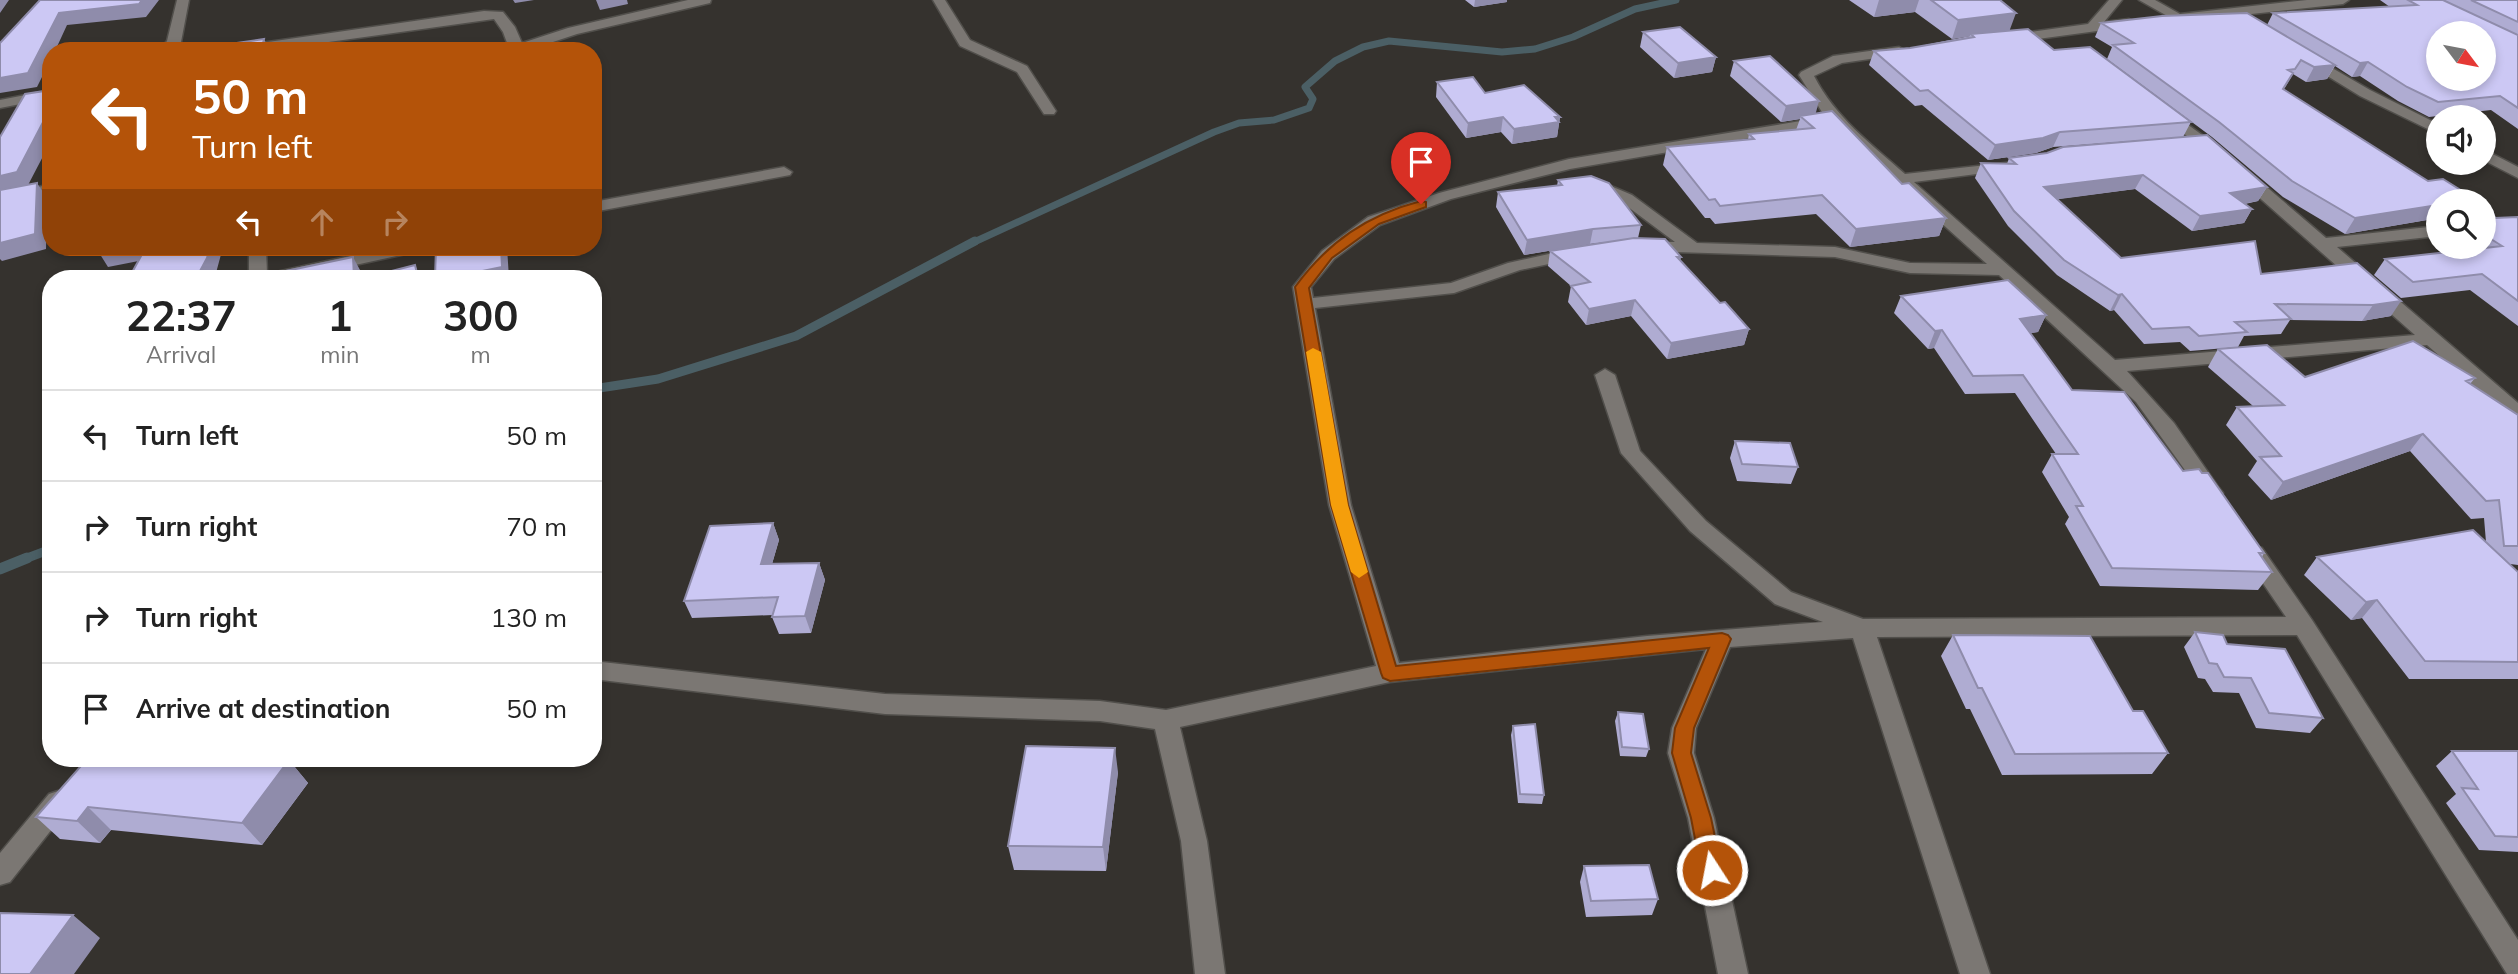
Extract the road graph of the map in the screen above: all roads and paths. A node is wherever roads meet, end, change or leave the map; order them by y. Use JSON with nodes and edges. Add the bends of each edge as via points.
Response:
{"nodes":[{"id":1,"x":183,"y":0,"type":"edge"},
{"id":2,"x":705,"y":0,"type":"edge"},
{"id":3,"x":939,"y":0,"type":"edge"},
{"id":4,"x":2116,"y":0,"type":"edge"},
{"id":5,"x":2145,"y":0,"type":"edge"},
{"id":6,"x":2343,"y":0,"type":"edge"},
{"id":7,"x":2309,"y":3,"type":"edge"},
{"id":8,"x":2228,"y":12,"type":"junction"},
{"id":9,"x":2178,"y":18,"type":"junction"},
{"id":10,"x":2250,"y":25,"type":"edge"},
{"id":11,"x":2094,"y":26,"type":"junction"},
{"id":12,"x":2059,"y":33,"type":"junction"},
{"id":13,"x":1992,"y":41,"type":"edge"},
{"id":14,"x":174,"y":42,"type":"edge"},
{"id":15,"x":296,"y":42,"type":"edge"},
{"id":16,"x":514,"y":42,"type":"edge"},
{"id":17,"x":541,"y":42,"type":"edge"},
{"id":18,"x":2079,"y":46,"type":"edge"},
{"id":19,"x":1911,"y":50,"type":"edge"},
{"id":20,"x":2295,"y":51,"type":"edge"},
{"id":21,"x":42,"y":96,"type":"edge"},
{"id":22,"x":2149,"y":99,"type":"edge"},
{"id":23,"x":0,"y":104,"type":"edge"},
{"id":24,"x":1049,"y":111,"type":"dead end"},
{"id":25,"x":1835,"y":120,"type":"junction"},
{"id":26,"x":2426,"y":124,"type":"edge"},
{"id":27,"x":2206,"y":142,"type":"junction"},
{"id":28,"x":2179,"y":144,"type":"edge"},
{"id":29,"x":2496,"y":161,"type":"edge"},
{"id":30,"x":2026,"y":162,"type":"edge"},
{"id":31,"x":1554,"y":168,"type":"junction"},
{"id":32,"x":784,"y":172,"type":"dead end"},
{"id":33,"x":2518,"y":173,"type":"edge"},
{"id":34,"x":1902,"y":179,"type":"junction"},
{"id":35,"x":42,"y":191,"type":"edge"},
{"id":36,"x":0,"y":201,"type":"edge"},
{"id":37,"x":602,"y":205,"type":"edge"},
{"id":38,"x":2426,"y":232,"type":"edge"},
{"id":39,"x":2322,"y":244,"type":"junction"},
{"id":40,"x":1630,"y":246,"type":"edge"},
{"id":41,"x":1693,"y":247,"type":"junction"},
{"id":42,"x":1591,"y":251,"type":"edge"},
{"id":43,"x":373,"y":256,"type":"edge"},
{"id":44,"x":309,"y":270,"type":"edge"},
{"id":45,"x":2003,"y":270,"type":"junction"},
{"id":46,"x":1305,"y":304,"type":"junction"},
{"id":47,"x":2430,"y":339,"type":"junction"},
{"id":48,"x":2111,"y":366,"type":"junction"},
{"id":49,"x":1605,"y":375,"type":"dead end"},
{"id":50,"x":2518,"y":414,"type":"edge"},
{"id":51,"x":2220,"y":505,"type":"edge"},
{"id":52,"x":2243,"y":538,"type":"edge"},
{"id":53,"x":2304,"y":626,"type":"junction"},
{"id":54,"x":1862,"y":628,"type":"junction"},
{"id":55,"x":1722,"y":639,"type":"junction"},
{"id":56,"x":602,"y":671,"type":"edge"},
{"id":57,"x":1390,"y":673,"type":"junction"},
{"id":58,"x":1166,"y":720,"type":"junction"},
{"id":59,"x":73,"y":783,"type":"edge"},
{"id":60,"x":0,"y":873,"type":"edge"},
{"id":61,"x":2518,"y":964,"type":"edge"},
{"id":62,"x":1210,"y":974,"type":"edge"},
{"id":63,"x":1733,"y":974,"type":"edge"},
{"id":64,"x":1975,"y":974,"type":"edge"}],
"edges":[{"from":1,"to":14,"type":"street"},
{"from":2,"to":17,"type":"street"},
{"from":3,"to":24,"type":"street","via":[[965,43],[1022,69]]},
{"from":4,"to":11,"type":"street"},
{"from":5,"to":9,"type":"street"},
{"from":6,"to":7,"type":"street"},
{"from":7,"to":8,"type":"street"},
{"from":8,"to":9,"type":"street"},
{"from":8,"to":10,"type":"street"},
{"from":9,"to":11,"type":"street"},
{"from":11,"to":12,"type":"street"},
{"from":12,"to":13,"type":"street"},
{"from":12,"to":18,"type":"street"},
{"from":15,"to":16,"type":"street","via":[[484,15],[498,15]]},
{"from":19,"to":25,"type":"street","via":[[1818,65],[1806,75]]},
{"from":20,"to":26,"type":"street"},
{"from":21,"to":23,"type":"street"},
{"from":22,"to":27,"type":"street"},
{"from":25,"to":31,"type":"street"},
{"from":25,"to":34,"type":"street"},
{"from":27,"to":28,"type":"street"},
{"from":27,"to":39,"type":"street"},
{"from":29,"to":33,"type":"street"},
{"from":30,"to":34,"type":"street"},
{"from":31,"to":41,"type":"street","via":[[1626,198]]},
{"from":31,"to":46,"type":"street","via":[[1445,196],[1374,221],[1328,255],[1302,287]]},
{"from":32,"to":37,"type":"street"},
{"from":34,"to":45,"type":"street"},
{"from":35,"to":36,"type":"street"},
{"from":38,"to":39,"type":"street"},
{"from":39,"to":47,"type":"street"},
{"from":40,"to":41,"type":"street"},
{"from":41,"to":45,"type":"street","via":[[1835,252],[1910,268]]},
{"from":42,"to":46,"type":"street","via":[[1549,258],[1454,288]]},
{"from":43,"to":44,"type":"street"},
{"from":45,"to":48,"type":"street"},
{"from":46,"to":57,"type":"street","via":[[1339,505]]},
{"from":47,"to":48,"type":"street"},
{"from":47,"to":50,"type":"street"},
{"from":48,"to":51,"type":"street","via":[[2167,428]]},
{"from":49,"to":54,"type":"street","via":[[1630,453],[1698,526],[1783,598]]},
{"from":52,"to":53,"type":"street"},
{"from":53,"to":54,"type":"street"},
{"from":53,"to":61,"type":"street"},
{"from":54,"to":55,"type":"street"},
{"from":54,"to":64,"type":"street"},
{"from":55,"to":57,"type":"street"},
{"from":55,"to":63,"type":"street","via":[[1684,728],[1681,753],[1701,818]]},
{"from":56,"to":58,"type":"street","via":[[885,704],[1100,711]]},
{"from":57,"to":58,"type":"street"},
{"from":58,"to":62,"type":"street","via":[[1194,841]]},
{"from":59,"to":60,"type":"street"}]}
